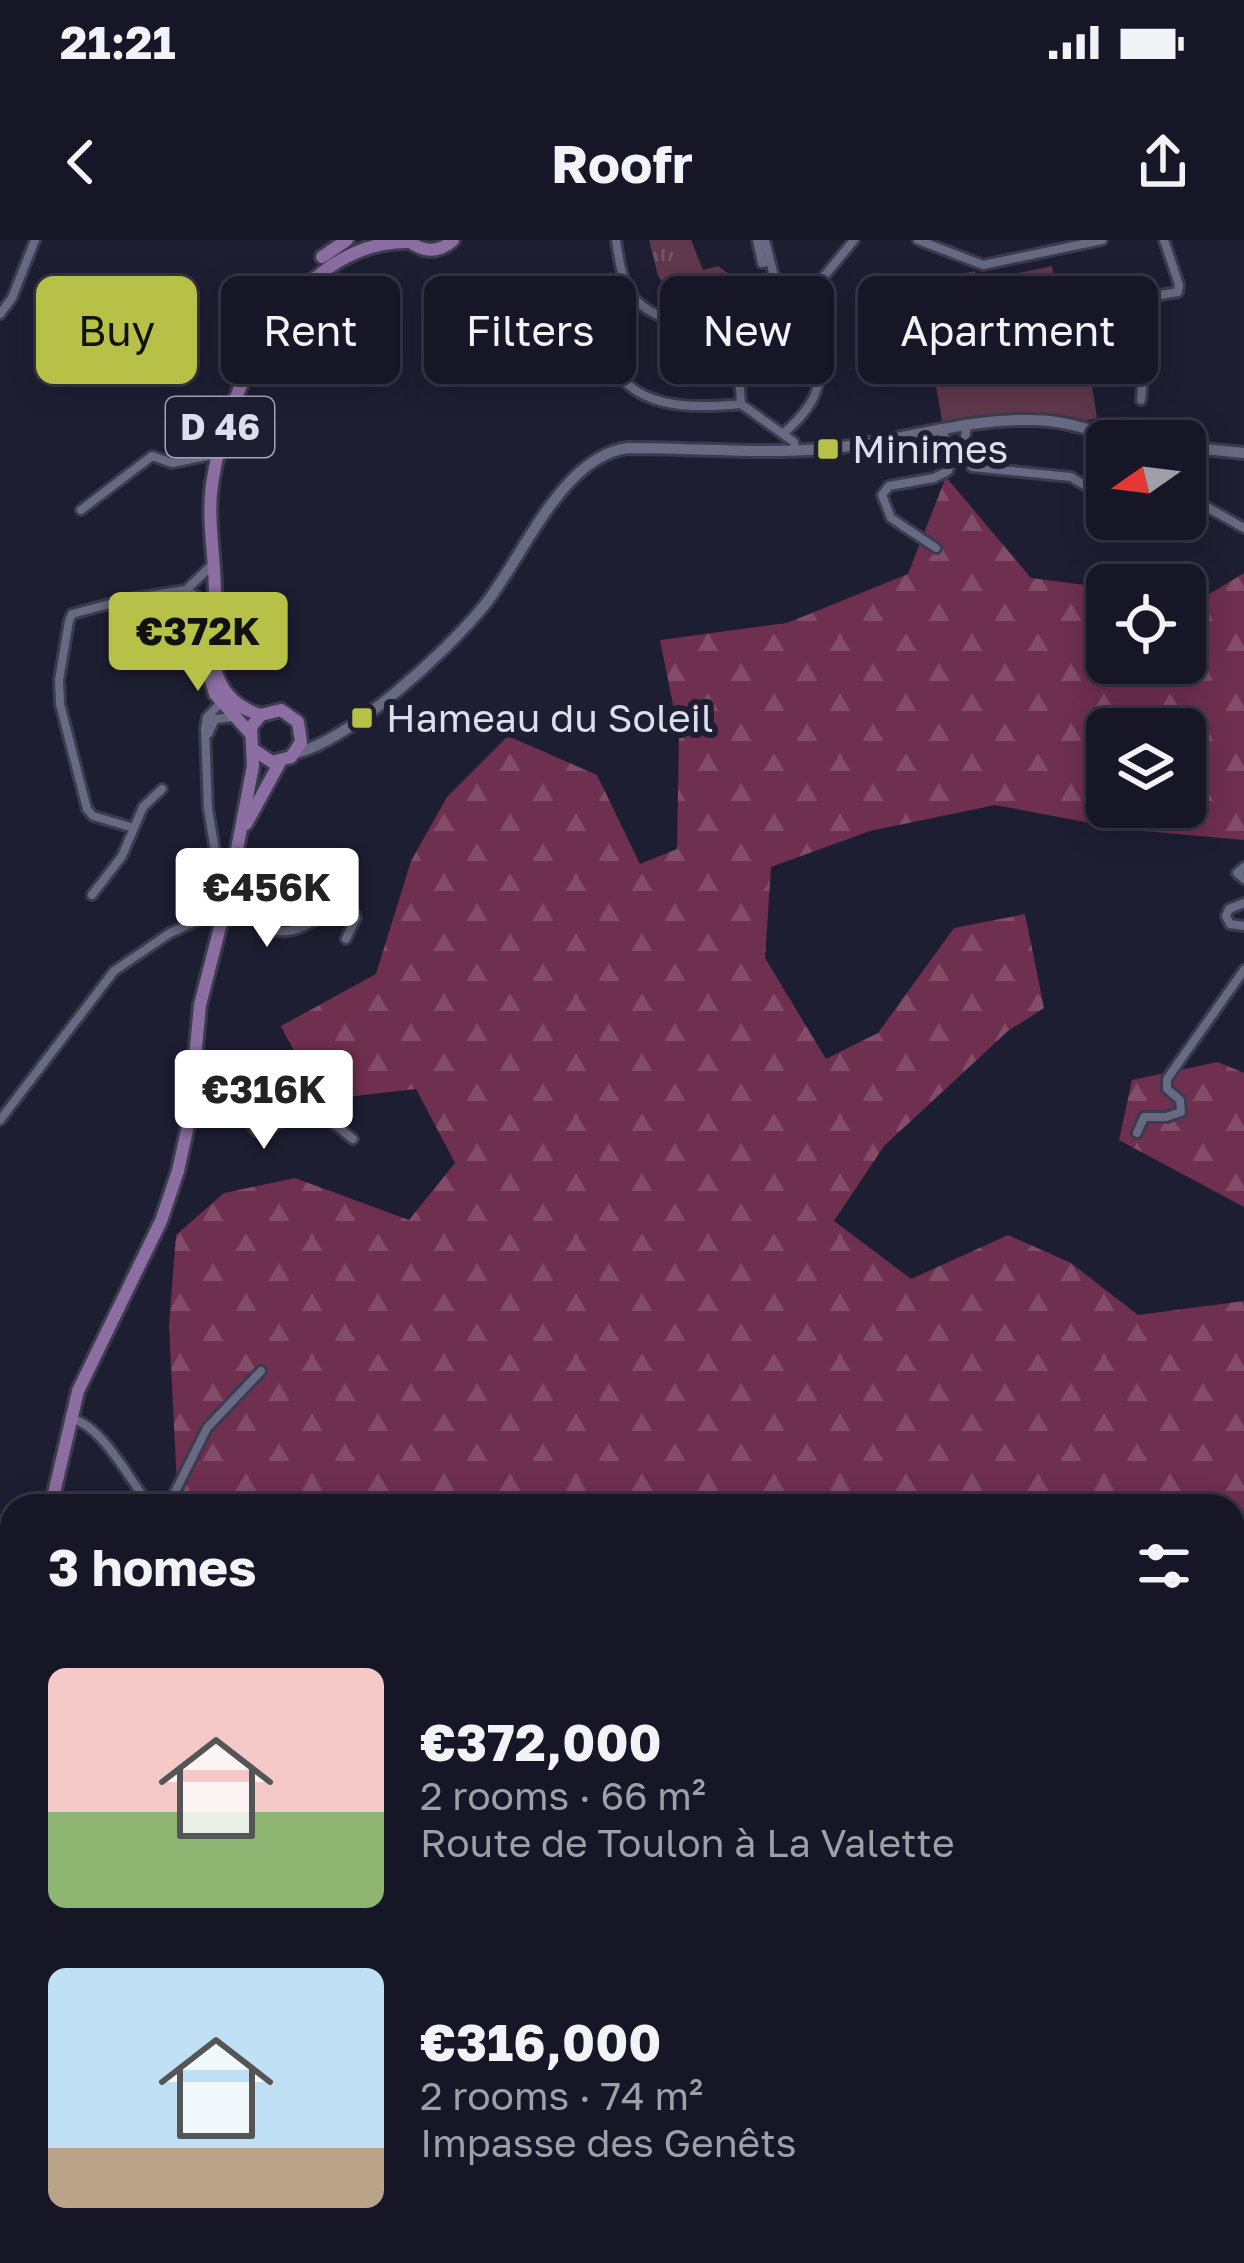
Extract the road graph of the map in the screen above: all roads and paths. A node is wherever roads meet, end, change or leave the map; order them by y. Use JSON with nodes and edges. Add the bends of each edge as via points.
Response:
{"nodes":[{"id":1,"x":34,"y":240,"type":"edge"},
{"id":2,"x":347,"y":240,"type":"edge"},
{"id":3,"x":454,"y":240,"type":"edge"},
{"id":4,"x":616,"y":240,"type":"edge"},
{"id":5,"x":760,"y":240,"type":"edge"},
{"id":6,"x":854,"y":240,"type":"edge"},
{"id":7,"x":918,"y":240,"type":"edge"},
{"id":8,"x":1102,"y":240,"type":"edge"},
{"id":9,"x":1164,"y":240,"type":"edge"},
{"id":10,"x":409,"y":241,"type":"edge"},
{"id":11,"x":774,"y":276,"type":"edge"},
{"id":12,"x":824,"y":276,"type":"edge"},
{"id":13,"x":1158,"y":295,"type":"edge"},
{"id":14,"x":0,"y":314,"type":"edge"},
{"id":15,"x":660,"y":317,"type":"edge"},
{"id":16,"x":625,"y":384,"type":"edge"},
{"id":17,"x":738,"y":384,"type":"edge"},
{"id":18,"x":818,"y":384,"type":"edge"},
{"id":19,"x":1142,"y":384,"type":"edge"},
{"id":20,"x":1141,"y":400,"type":"dead end"},
{"id":21,"x":741,"y":404,"type":"junction"},
{"id":22,"x":967,"y":425,"type":"junction"},
{"id":23,"x":1086,"y":429,"type":"edge"},
{"id":24,"x":942,"y":430,"type":"junction"},
{"id":25,"x":784,"y":434,"type":"junction"},
{"id":26,"x":1206,"y":449,"type":"edge"},
{"id":27,"x":795,"y":451,"type":"junction"},
{"id":28,"x":1244,"y":453,"type":"edge"},
{"id":29,"x":212,"y":455,"type":"junction"},
{"id":30,"x":1086,"y":486,"type":"edge"},
{"id":31,"x":1206,"y":507,"type":"edge"},
{"id":32,"x":81,"y":510,"type":"dead end"},
{"id":33,"x":1244,"y":528,"type":"edge"},
{"id":34,"x":936,"y":548,"type":"dead end"},
{"id":35,"x":209,"y":568,"type":"junction"},
{"id":36,"x":186,"y":590,"type":"junction"},
{"id":37,"x":211,"y":605,"type":"junction"},
{"id":38,"x":220,"y":701,"type":"junction"},
{"id":39,"x":235,"y":710,"type":"junction"},
{"id":40,"x":261,"y":715,"type":"junction"},
{"id":41,"x":301,"y":729,"type":"junction"},
{"id":42,"x":250,"y":733,"type":"junction"},
{"id":43,"x":334,"y":739,"type":"junction"},
{"id":44,"x":205,"y":741,"type":"junction"},
{"id":45,"x":254,"y":750,"type":"junction"},
{"id":46,"x":296,"y":753,"type":"junction"},
{"id":47,"x":280,"y":762,"type":"junction"},
{"id":48,"x":162,"y":788,"type":"dead end"},
{"id":49,"x":134,"y":828,"type":"junction"},
{"id":50,"x":238,"y":848,"type":"junction"},
{"id":51,"x":1244,"y":867,"type":"edge"},
{"id":52,"x":1244,"y":879,"type":"edge"},
{"id":53,"x":92,"y":895,"type":"dead end"},
{"id":54,"x":228,"y":896,"type":"junction"},
{"id":55,"x":1244,"y":903,"type":"edge"},
{"id":56,"x":1244,"y":926,"type":"edge"},
{"id":57,"x":346,"y":939,"type":"dead end"},
{"id":58,"x":1244,"y":970,"type":"edge"},
{"id":59,"x":192,"y":1084,"type":"junction"},
{"id":60,"x":0,"y":1120,"type":"edge"},
{"id":61,"x":1137,"y":1133,"type":"dead end"},
{"id":62,"x":353,"y":1139,"type":"dead end"},
{"id":63,"x":261,"y":1370,"type":"dead end"},
{"id":64,"x":70,"y":1419,"type":"junction"},
{"id":65,"x":54,"y":1494,"type":"edge"},
{"id":66,"x":141,"y":1494,"type":"edge"},
{"id":67,"x":174,"y":1494,"type":"edge"}],
"edges":[{"from":1,"to":14,"type":"street"},
{"from":2,"to":29,"type":"main road","number":"D 46","via":[[311,267],[252,346]]},
{"from":3,"to":10,"type":"main road","via":[[433,250]]},
{"from":4,"to":15,"type":"street","via":[[622,276]]},
{"from":5,"to":11,"type":"street"},
{"from":6,"to":12,"type":"street"},
{"from":7,"to":8,"type":"street","via":[[982,265]]},
{"from":9,"to":13,"type":"street","via":[[1179,285]]},
{"from":10,"to":39,"type":"main road","number":"D 46","via":[[333,258],[267,332],[242,377],[211,499],[214,668]]},
{"from":16,"to":21,"type":"street","via":[[649,399]]},
{"from":17,"to":21,"type":"street"},
{"from":18,"to":25,"type":"street","via":[[805,415]]},
{"from":19,"to":20,"type":"street"},
{"from":21,"to":25,"type":"street"},
{"from":22,"to":23,"type":"main road","via":[[1048,420]]},
{"from":22,"to":24,"type":"main road"},
{"from":22,"to":30,"type":"street","via":[[963,450],[972,467],[1071,477]]},
{"from":24,"to":27,"type":"main road"},
{"from":24,"to":34,"type":"street","via":[[948,471],[889,486],[882,498],[891,518]]},
{"from":25,"to":27,"type":"street"},
{"from":26,"to":28,"type":"main road"},
{"from":27,"to":43,"type":"main road","via":[[624,448],[595,459],[460,634]]},
{"from":29,"to":32,"type":"street","via":[[172,464],[152,456]]},
{"from":29,"to":35,"type":"main road","number":"D 46"},
{"from":31,"to":33,"type":"street"},
{"from":35,"to":36,"type":"street"},
{"from":35,"to":37,"type":"main road","number":"D 46"},
{"from":36,"to":37,"type":"street"},
{"from":36,"to":49,"type":"street","via":[[108,604],[69,621],[60,704],[87,809]]},
{"from":37,"to":38,"type":"main road","number":"D 46","via":[[208,670]]},
{"from":38,"to":39,"type":"main road","number":"D 46"},
{"from":38,"to":44,"type":"street","via":[[207,717]]},
{"from":39,"to":40,"type":"main road","number":"D 46"},
{"from":39,"to":42,"type":"main road","number":"D 46"},
{"from":39,"to":44,"type":"street","via":[[215,719]]},
{"from":40,"to":41,"type":"main road","via":[[288,713]]},
{"from":40,"to":42,"type":"main road"},
{"from":41,"to":43,"type":"main road"},
{"from":41,"to":46,"type":"main road"},
{"from":42,"to":45,"type":"main road"},
{"from":43,"to":46,"type":"main road"},
{"from":44,"to":60,"type":"street","via":[[215,913],[114,971]]},
{"from":45,"to":47,"type":"main road"},
{"from":45,"to":50,"type":"main road"},
{"from":46,"to":47,"type":"main road"},
{"from":47,"to":50,"type":"main road"},
{"from":48,"to":49,"type":"street"},
{"from":49,"to":53,"type":"street"},
{"from":50,"to":54,"type":"main road"},
{"from":51,"to":52,"type":"street","via":[[1237,872]]},
{"from":54,"to":57,"type":"street","via":[[274,929],[304,929],[351,908],[356,918]]},
{"from":54,"to":59,"type":"main road","via":[[202,998]]},
{"from":55,"to":56,"type":"street","via":[[1226,913],[1230,924]]},
{"from":58,"to":61,"type":"street","via":[[1168,1077],[1181,1112],[1144,1116]]},
{"from":59,"to":62,"type":"street","via":[[232,1095],[256,1131],[311,1104]]},
{"from":59,"to":64,"type":"main road","via":[[169,1203]]},
{"from":63,"to":67,"type":"street","via":[[205,1432]]},
{"from":64,"to":65,"type":"main road"},
{"from":64,"to":66,"type":"street","via":[[91,1426]]}]}
